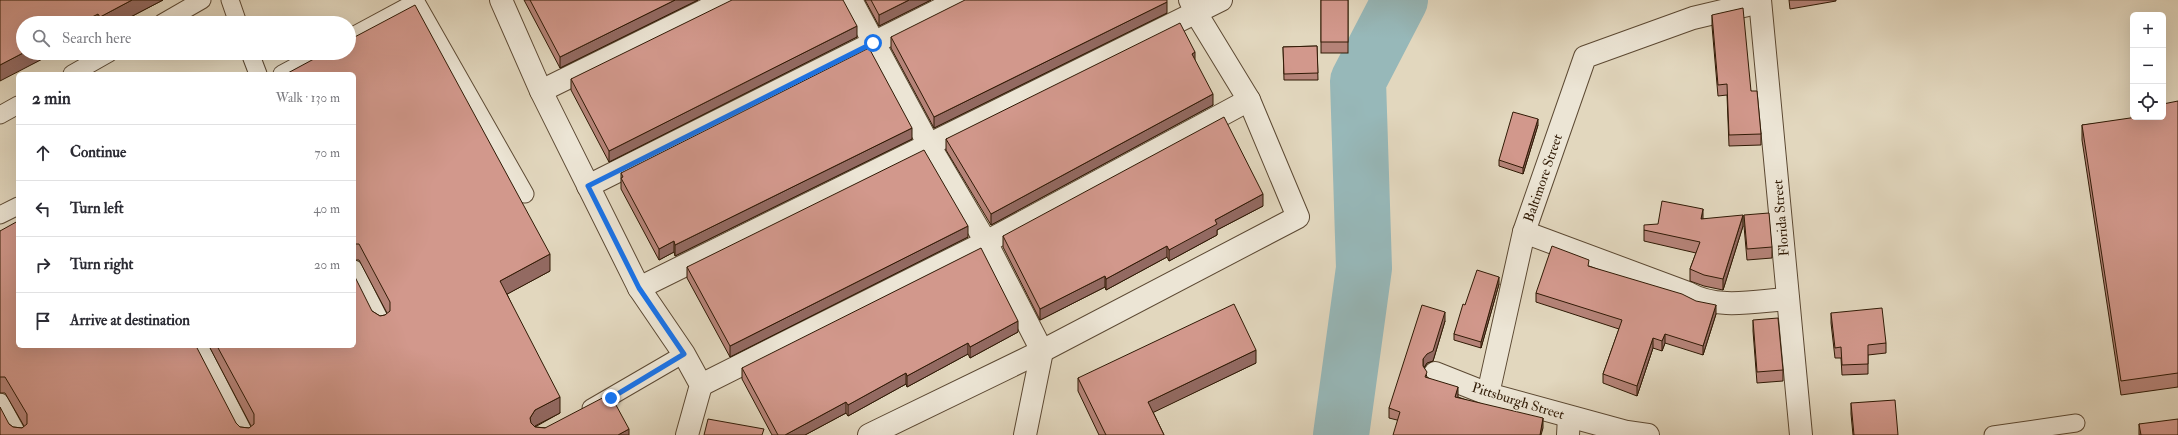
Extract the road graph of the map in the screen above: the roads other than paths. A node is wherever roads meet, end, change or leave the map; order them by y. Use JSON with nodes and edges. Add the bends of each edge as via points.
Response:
{"nodes":[{"id":1,"x":202,"y":0,"type":"edge"},
{"id":2,"x":230,"y":0,"type":"edge"},
{"id":3,"x":501,"y":0,"type":"edge"},
{"id":4,"x":726,"y":0,"type":"edge"},
{"id":5,"x":850,"y":0,"type":"edge"},
{"id":6,"x":959,"y":0,"type":"edge"},
{"id":7,"x":1221,"y":0,"type":"edge"},
{"id":8,"x":1760,"y":1,"type":"edge"},
{"id":9,"x":1193,"y":6,"type":"edge"},
{"id":10,"x":174,"y":16,"type":"edge"},
{"id":11,"x":236,"y":16,"type":"edge"},
{"id":12,"x":356,"y":34,"type":"edge"},
{"id":13,"x":873,"y":43,"type":"junction"},
{"id":14,"x":97,"y":60,"type":"edge"},
{"id":15,"x":253,"y":60,"type":"edge"},
{"id":16,"x":308,"y":60,"type":"edge"},
{"id":17,"x":76,"y":72,"type":"edge"},
{"id":18,"x":257,"y":72,"type":"edge"},
{"id":19,"x":286,"y":72,"type":"edge"},
{"id":20,"x":541,"y":92,"type":"junction"},
{"id":21,"x":1249,"y":100,"type":"junction"},
{"id":22,"x":16,"y":106,"type":"edge"},
{"id":23,"x":0,"y":115,"type":"edge"},
{"id":24,"x":929,"y":145,"type":"junction"},
{"id":25,"x":588,"y":186,"type":"junction"},
{"id":26,"x":525,"y":194,"type":"dead end"},
{"id":27,"x":16,"y":207,"type":"edge"},
{"id":28,"x":0,"y":215,"type":"edge"},
{"id":29,"x":1524,"y":232,"type":"junction"},
{"id":30,"x":986,"y":242,"type":"junction"},
{"id":31,"x":356,"y":273,"type":"edge"},
{"id":32,"x":639,"y":288,"type":"junction"},
{"id":33,"x":1788,"y":299,"type":"junction"},
{"id":34,"x":381,"y":322,"type":"edge"},
{"id":35,"x":200,"y":348,"type":"edge"},
{"id":36,"x":1042,"y":351,"type":"junction"},
{"id":37,"x":684,"y":354,"type":"junction"},
{"id":38,"x":1435,"y":373,"type":"dead end"},
{"id":39,"x":701,"y":385,"type":"junction"},
{"id":40,"x":1488,"y":394,"type":"junction"},
{"id":41,"x":0,"y":402,"type":"edge"},
{"id":42,"x":575,"y":416,"type":"edge"},
{"id":43,"x":2076,"y":423,"type":"dead end"},
{"id":44,"x":1569,"y":426,"type":"edge"},
{"id":45,"x":18,"y":435,"type":"edge"},
{"id":46,"x":245,"y":435,"type":"edge"},
{"id":47,"x":687,"y":435,"type":"edge"},
{"id":48,"x":869,"y":435,"type":"edge"},
{"id":49,"x":1025,"y":435,"type":"edge"},
{"id":50,"x":1648,"y":435,"type":"edge"},
{"id":51,"x":1801,"y":435,"type":"edge"},
{"id":52,"x":1993,"y":435,"type":"edge"}],
"edges":[{"from":1,"to":10,"type":"lane"},
{"from":2,"to":11,"type":"lane"},
{"from":3,"to":20,"type":"street"},
{"from":4,"to":20,"type":"street"},
{"from":5,"to":13,"type":"street"},
{"from":6,"to":13,"type":"street"},
{"from":7,"to":9,"type":"street"},
{"from":8,"to":29,"type":"street","name":"Baltimore Street","via":[[1693,18],[1585,57]]},
{"from":8,"to":33,"type":"street","name":"Florida Street"},
{"from":9,"to":21,"type":"street"},
{"from":9,"to":24,"type":"street"},
{"from":12,"to":26,"type":"lane","via":[[416,2]]},
{"from":13,"to":24,"type":"street"},
{"from":13,"to":25,"type":"street"},
{"from":14,"to":17,"type":"lane"},
{"from":15,"to":18,"type":"lane"},
{"from":16,"to":19,"type":"lane"},
{"from":20,"to":25,"type":"street"},
{"from":21,"to":30,"type":"street"},
{"from":21,"to":36,"type":"street","via":[[1298,217]]},
{"from":22,"to":23,"type":"lane"},
{"from":24,"to":30,"type":"street"},
{"from":24,"to":32,"type":"street"},
{"from":25,"to":32,"type":"street"},
{"from":27,"to":28,"type":"lane"},
{"from":29,"to":33,"type":"street","name":"Baltimore Street","via":[[1697,298],[1719,303]]},
{"from":29,"to":40,"type":"street"},
{"from":30,"to":36,"type":"street"},
{"from":30,"to":39,"type":"street"},
{"from":31,"to":34,"type":"lane"},
{"from":32,"to":37,"type":"street"},
{"from":33,"to":51,"type":"street","name":"Florida Street"},
{"from":35,"to":46,"type":"lane"},
{"from":36,"to":48,"type":"street"},
{"from":36,"to":49,"type":"street"},
{"from":37,"to":39,"type":"street"},
{"from":37,"to":42,"type":"lane","via":[[611,398]]},
{"from":38,"to":40,"type":"street","name":"Pittsburgh Street"},
{"from":39,"to":47,"type":"street"},
{"from":40,"to":44,"type":"street","name":"Pittsburgh Street"},
{"from":41,"to":45,"type":"lane"},
{"from":43,"to":52,"type":"lane"},
{"from":44,"to":50,"type":"street","name":"Pittsburgh Street"}]}
